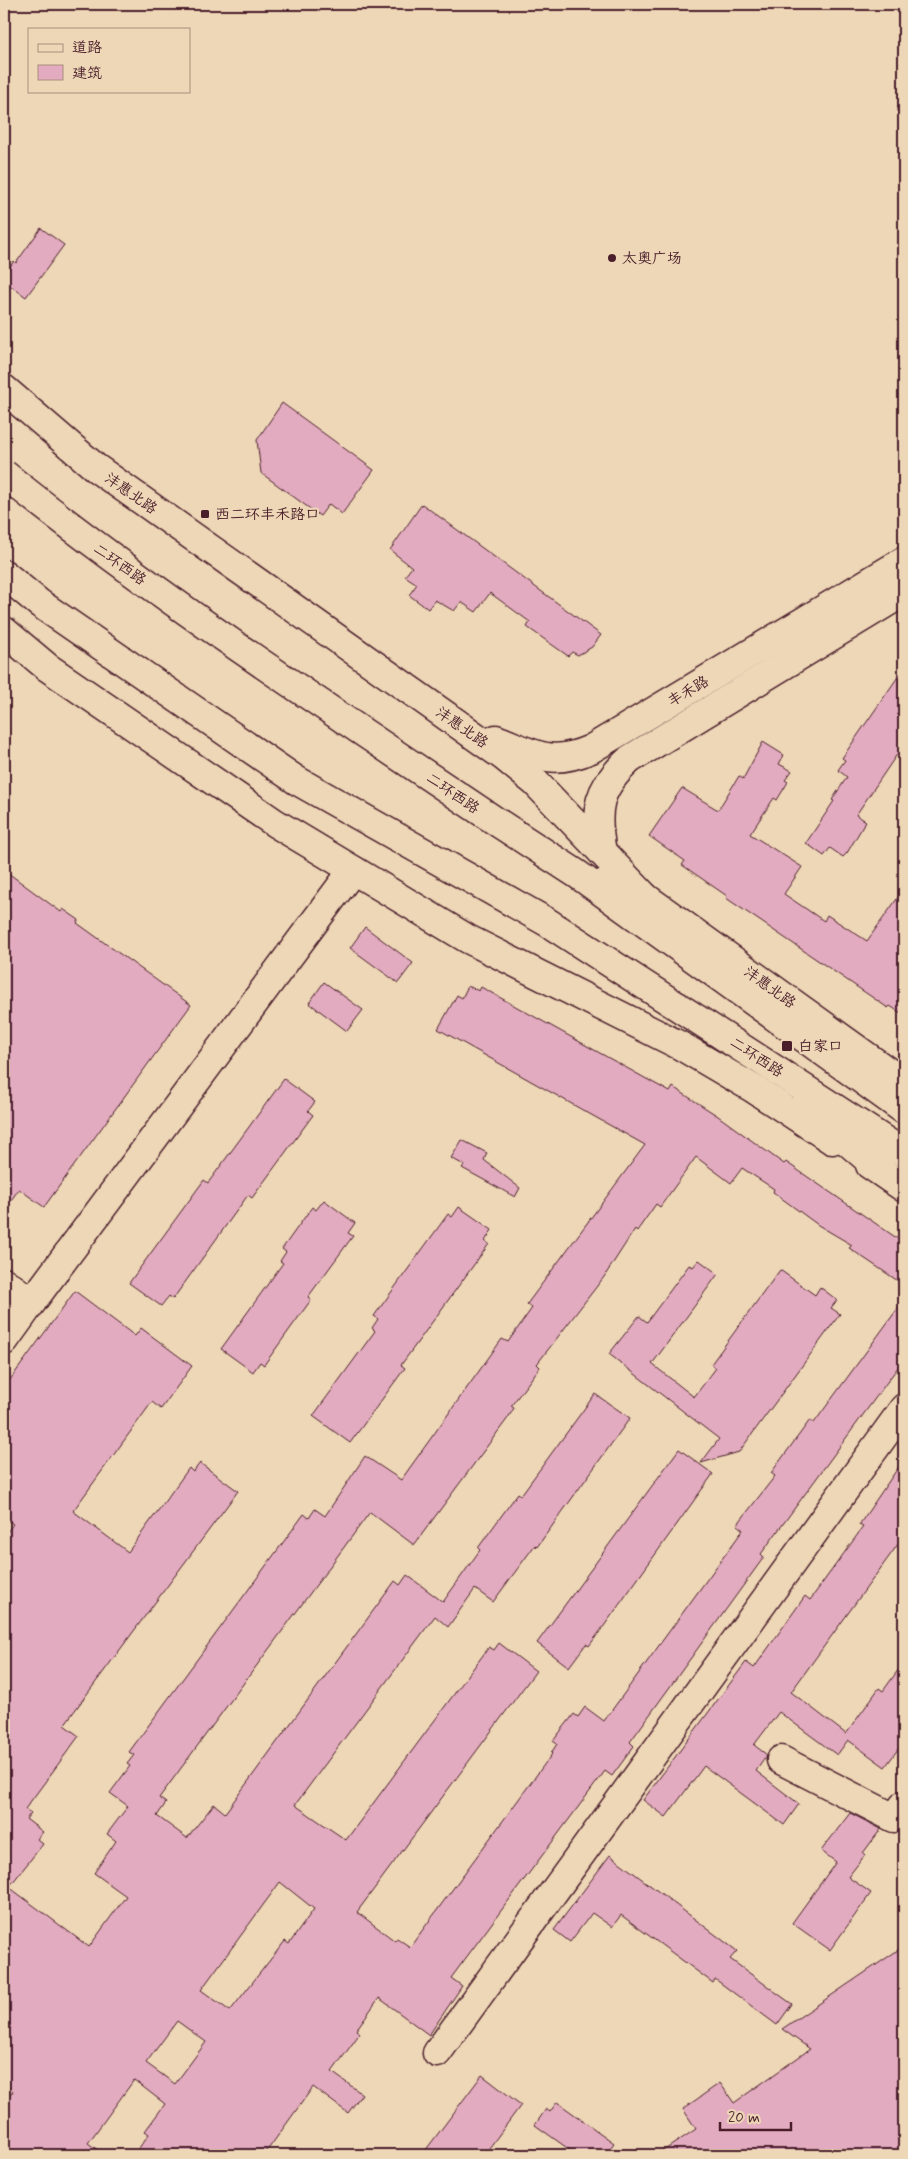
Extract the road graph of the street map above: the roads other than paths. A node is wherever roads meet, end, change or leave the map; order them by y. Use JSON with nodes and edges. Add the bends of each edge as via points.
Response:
{"nodes":[{"id":1,"x":4,"y":389,"type":"edge"},
{"id":2,"x":4,"y":474,"type":"edge"},
{"id":3,"x":904,"y":561,"type":"edge"},
{"id":4,"x":4,"y":574,"type":"edge"},
{"id":5,"x":904,"y":592,"type":"edge"},
{"id":6,"x":4,"y":631,"type":"edge"},
{"id":7,"x":461,"y":726,"type":"junction"},
{"id":8,"x":602,"y":852,"type":"junction"},
{"id":9,"x":353,"y":870,"type":"junction"},
{"id":10,"x":577,"y":874,"type":"junction"},
{"id":11,"x":645,"y":897,"type":"junction"},
{"id":12,"x":721,"y":1034,"type":"junction"},
{"id":13,"x":904,"y":1083,"type":"edge"},
{"id":14,"x":904,"y":1110,"type":"edge"},
{"id":15,"x":904,"y":1153,"type":"edge"},
{"id":16,"x":897,"y":1183,"type":"edge"},
{"id":17,"x":4,"y":1282,"type":"edge"},
{"id":18,"x":32,"y":1302,"type":"junction"},
{"id":19,"x":4,"y":1341,"type":"edge"},
{"id":20,"x":904,"y":1408,"type":"edge"},
{"id":21,"x":781,"y":1760,"type":"dead end"},
{"id":22,"x":904,"y":1805,"type":"edge"},
{"id":23,"x":437,"y":2053,"type":"dead end"}],
"edges":[{"from":1,"to":7,"type":"main road","name":"沣惠北路","via":[[96,468]]},
{"from":2,"to":10,"type":"main road","name":"二环西路","bridge":true,"via":[[81,536],[222,637]]},
{"from":3,"to":7,"type":"main road","name":"丰禾路","via":[[572,758],[543,758]]},
{"from":4,"to":12,"type":"main road","name":"二环西路","via":[[39,603],[296,780],[546,922]]},
{"from":5,"to":8,"type":"main road","name":"丰禾路","via":[[630,759],[609,780],[598,803],[597,825]]},
{"from":6,"to":9,"type":"main road","via":[[47,667],[260,812]]},
{"from":7,"to":8,"type":"main road","name":"沣惠北路","via":[[536,783]]},
{"from":8,"to":11,"type":"main road","name":"沣惠北路"},
{"from":9,"to":16,"type":"main road","via":[[468,939],[682,1046]]},
{"from":9,"to":18,"type":"main road"},
{"from":10,"to":11,"type":"main road"},
{"from":10,"to":14,"type":"main road","name":"二环西路"},
{"from":11,"to":13,"type":"main road","name":"沣惠北路"},
{"from":12,"to":15,"type":"main road","name":"二环西路"},
{"from":12,"to":16,"type":"main road"},
{"from":17,"to":18,"type":"main road"},
{"from":18,"to":19,"type":"main road"},
{"from":20,"to":23,"type":"main road"},
{"from":21,"to":22,"type":"main road","via":[[894,1818]]}]}
